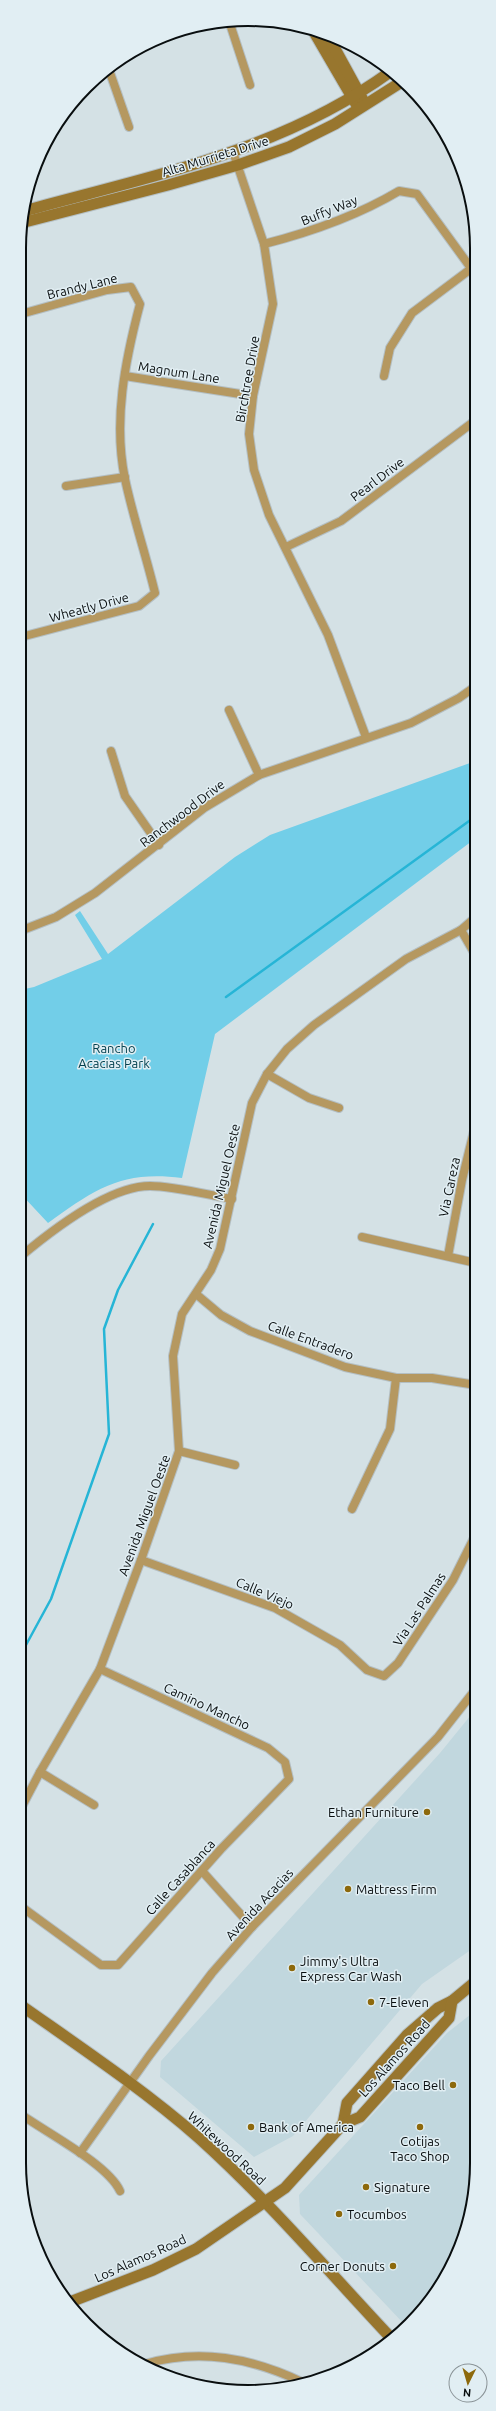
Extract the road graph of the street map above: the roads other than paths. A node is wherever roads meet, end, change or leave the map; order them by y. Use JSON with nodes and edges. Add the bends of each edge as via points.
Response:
{"nodes":[{"id":1,"x":231,"y":26,"type":"edge"},
{"id":2,"x":318,"y":38,"type":"edge"},
{"id":3,"x":331,"y":42,"type":"edge"},
{"id":4,"x":110,"y":74,"type":"edge"},
{"id":5,"x":386,"y":75,"type":"edge"},
{"id":6,"x":398,"y":84,"type":"edge"},
{"id":7,"x":250,"y":85,"type":"dead end"},
{"id":8,"x":356,"y":96,"type":"junction"},
{"id":9,"x":362,"y":107,"type":"junction"},
{"id":10,"x":129,"y":127,"type":"dead end"},
{"id":11,"x":233,"y":152,"type":"junction"},
{"id":12,"x":238,"y":165,"type":"junction"},
{"id":13,"x":29,"y":209,"type":"edge"},
{"id":14,"x":28,"y":221,"type":"edge"},
{"id":15,"x":264,"y":244,"type":"junction"},
{"id":16,"x":470,"y":266,"type":"edge"},
{"id":17,"x":470,"y":274,"type":"edge"},
{"id":18,"x":26,"y":313,"type":"edge"},
{"id":19,"x":125,"y":376,"type":"junction"},
{"id":20,"x":384,"y":376,"type":"dead end"},
{"id":21,"x":253,"y":396,"type":"junction"},
{"id":22,"x":470,"y":424,"type":"edge"},
{"id":23,"x":125,"y":478,"type":"junction"},
{"id":24,"x":66,"y":486,"type":"dead end"},
{"id":25,"x":286,"y":547,"type":"junction"},
{"id":26,"x":26,"y":636,"type":"edge"},
{"id":27,"x":470,"y":690,"type":"edge"},
{"id":28,"x":229,"y":710,"type":"dead end"},
{"id":29,"x":366,"y":737,"type":"junction"},
{"id":30,"x":111,"y":751,"type":"dead end"},
{"id":31,"x":259,"y":775,"type":"junction"},
{"id":32,"x":159,"y":846,"type":"junction"},
{"id":33,"x":470,"y":922,"type":"edge"},
{"id":34,"x":26,"y":928,"type":"edge"},
{"id":35,"x":461,"y":930,"type":"junction"},
{"id":36,"x":470,"y":946,"type":"edge"},
{"id":37,"x":267,"y":1074,"type":"junction"},
{"id":38,"x":339,"y":1108,"type":"dead end"},
{"id":39,"x":470,"y":1147,"type":"edge"},
{"id":40,"x":232,"y":1199,"type":"junction"},
{"id":41,"x":362,"y":1237,"type":"dead end"},
{"id":42,"x":26,"y":1252,"type":"edge"},
{"id":43,"x":448,"y":1256,"type":"junction"},
{"id":44,"x":470,"y":1262,"type":"edge"},
{"id":45,"x":196,"y":1294,"type":"junction"},
{"id":46,"x":396,"y":1378,"type":"junction"},
{"id":47,"x":470,"y":1384,"type":"edge"},
{"id":48,"x":179,"y":1451,"type":"junction"},
{"id":49,"x":235,"y":1465,"type":"dead end"},
{"id":50,"x":352,"y":1509,"type":"dead end"},
{"id":51,"x":470,"y":1548,"type":"edge"},
{"id":52,"x":141,"y":1560,"type":"junction"},
{"id":53,"x":100,"y":1669,"type":"junction"},
{"id":54,"x":367,"y":1670,"type":"joint"},
{"id":55,"x":470,"y":1696,"type":"edge"},
{"id":56,"x":40,"y":1772,"type":"junction"},
{"id":57,"x":289,"y":1779,"type":"joint"},
{"id":58,"x":26,"y":1799,"type":"edge"},
{"id":59,"x":94,"y":1805,"type":"dead end"},
{"id":60,"x":202,"y":1871,"type":"junction"},
{"id":61,"x":26,"y":1910,"type":"edge"},
{"id":62,"x":252,"y":1927,"type":"junction"},
{"id":63,"x":470,"y":1986,"type":"edge"},
{"id":64,"x":452,"y":2001,"type":"junction"},
{"id":65,"x":26,"y":2009,"type":"edge"},
{"id":66,"x":130,"y":2082,"type":"junction"},
{"id":67,"x":26,"y":2118,"type":"edge"},
{"id":68,"x":343,"y":2124,"type":"junction"},
{"id":69,"x":80,"y":2153,"type":"junction"},
{"id":70,"x":120,"y":2191,"type":"dead end"},
{"id":71,"x":264,"y":2203,"type":"junction"},
{"id":72,"x":74,"y":2300,"type":"edge"},
{"id":73,"x":388,"y":2335,"type":"edge"},
{"id":74,"x":150,"y":2362,"type":"edge"},
{"id":75,"x":296,"y":2379,"type":"edge"}],
"edges":[{"from":1,"to":7,"type":"street"},
{"from":2,"to":8,"type":"street"},
{"from":3,"to":8,"type":"street"},
{"from":4,"to":10,"type":"street"},
{"from":5,"to":8,"type":"street","name":"Alta Murrieta Drive"},
{"from":6,"to":9,"type":"street","name":"Alta Murrieta Drive"},
{"from":8,"to":9,"type":"street"},
{"from":8,"to":11,"type":"street","name":"Alta Murrieta Drive","via":[[281,135]]},
{"from":9,"to":12,"type":"street","name":"Alta Murrieta Drive","via":[[289,147]]},
{"from":11,"to":12,"type":"street","name":"Birchtree Drive"},
{"from":11,"to":13,"type":"street","name":"Alta Murrieta Drive"},
{"from":12,"to":14,"type":"street","name":"Alta Murrieta Drive"},
{"from":12,"to":15,"type":"street","name":"Birchtree Drive"},
{"from":15,"to":16,"type":"street","name":"Buffy Way","via":[[309,233],[399,191],[417,194]]},
{"from":15,"to":21,"type":"street","name":"Birchtree Drive","via":[[273,304]]},
{"from":17,"to":20,"type":"street","via":[[412,313],[390,348]]},
{"from":18,"to":19,"type":"street","name":"Brandy Lane","via":[[107,290],[131,287],[140,304]]},
{"from":19,"to":21,"type":"street","name":"Magnum Lane"},
{"from":19,"to":23,"type":"street","via":[[120,410],[120,444]]},
{"from":21,"to":25,"type":"street","name":"Birchtree Drive","via":[[249,434],[254,470],[269,515]]},
{"from":22,"to":25,"type":"street","name":"Pearl Drive","via":[[341,521]]},
{"from":23,"to":24,"type":"street"},
{"from":23,"to":26,"type":"street","name":"Wheatly Drive","via":[[155,593],[139,606]]},
{"from":25,"to":29,"type":"street","name":"Birchtree Drive","via":[[328,635]]},
{"from":27,"to":29,"type":"street","name":"Ranchwood Drive","via":[[411,722]]},
{"from":28,"to":31,"type":"street"},
{"from":29,"to":31,"type":"street","name":"Ranchwood Drive"},
{"from":30,"to":32,"type":"street","via":[[125,796]]},
{"from":31,"to":32,"type":"street","name":"Ranchwood Drive","via":[[204,808]]},
{"from":32,"to":34,"type":"street","name":"Ranchwood Drive","via":[[95,893],[56,916]]},
{"from":33,"to":35,"type":"street","name":"Avenida Miguel Oeste"},
{"from":35,"to":36,"type":"street"},
{"from":35,"to":37,"type":"street","name":"Avenida Miguel Oeste","via":[[406,959],[314,1025],[287,1049]]},
{"from":37,"to":38,"type":"street","via":[[309,1098]]},
{"from":37,"to":40,"type":"street","name":"Avenida Miguel Oeste","via":[[252,1103]]},
{"from":39,"to":43,"type":"street","name":"Via Careza"},
{"from":40,"to":42,"type":"street","via":[[150,1186],[114,1193]]},
{"from":40,"to":45,"type":"street","name":"Avenida Miguel Oeste","via":[[220,1249]]},
{"from":41,"to":43,"type":"street"},
{"from":43,"to":44,"type":"street"},
{"from":45,"to":46,"type":"street","name":"Calle Entradero","via":[[221,1314],[250,1330],[345,1367]]},
{"from":45,"to":48,"type":"street","name":"Avenida Miguel Oeste","via":[[182,1314],[173,1356]]},
{"from":46,"to":47,"type":"street","name":"Calle Entradero","via":[[432,1378]]},
{"from":46,"to":50,"type":"street","via":[[390,1429]]},
{"from":48,"to":49,"type":"street"},
{"from":48,"to":52,"type":"street","name":"Avenida Miguel Oeste"},
{"from":51,"to":54,"type":"street","name":"Via Las Palmas","via":[[453,1580],[398,1663],[384,1676]]},
{"from":52,"to":53,"type":"street","name":"Avenida Miguel Oeste"},
{"from":52,"to":54,"type":"street","name":"Calle Viejo","via":[[275,1608],[340,1645]]},
{"from":53,"to":56,"type":"street","name":"Avenida Miguel Oeste"},
{"from":53,"to":57,"type":"street","name":"Camino Mancho","via":[[268,1748],[285,1762]]},
{"from":55,"to":62,"type":"street","name":"Avenida Acacias","via":[[438,1737]]},
{"from":56,"to":58,"type":"street","name":"Avenida Miguel Oeste"},
{"from":56,"to":59,"type":"street"},
{"from":57,"to":60,"type":"street","name":"Calle Casablanca"},
{"from":60,"to":61,"type":"street","name":"Calle Casablanca","via":[[118,1965],[101,1965]]},
{"from":60,"to":62,"type":"street"},
{"from":62,"to":66,"type":"street","name":"Avenida Acacias","via":[[212,1973]]},
{"from":63,"to":64,"type":"street","name":"Los Alamos Road"},
{"from":64,"to":68,"type":"street","name":"Los Alamos Road","via":[[449,2018],[360,2117]]},
{"from":64,"to":68,"type":"street","name":"Los Alamos Road","via":[[438,2008],[407,2035],[347,2103]]},
{"from":65,"to":66,"type":"street","name":"Whitewood Road"},
{"from":66,"to":69,"type":"street","name":"Avenida Acacias"},
{"from":66,"to":71,"type":"street","name":"Whitewood Road","via":[[198,2138]]},
{"from":67,"to":69,"type":"street"},
{"from":68,"to":71,"type":"street","name":"Los Alamos Road","via":[[285,2188]]},
{"from":69,"to":70,"type":"street","via":[[116,2183]]},
{"from":71,"to":72,"type":"street","name":"Los Alamos Road","via":[[196,2249],[153,2270]]},
{"from":71,"to":73,"type":"street","name":"Whitewood Road"},
{"from":74,"to":75,"type":"street","via":[[197,2355],[237,2358],[274,2369]]}]}
